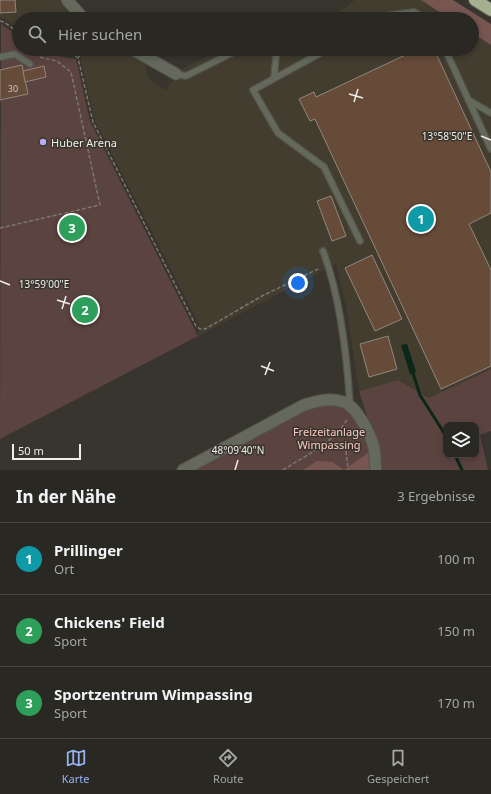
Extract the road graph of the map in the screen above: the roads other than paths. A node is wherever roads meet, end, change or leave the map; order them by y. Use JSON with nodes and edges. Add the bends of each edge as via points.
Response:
{"nodes":[{"id":1,"x":68,"y":0,"type":"edge"},
{"id":2,"x":475,"y":0,"type":"edge"},
{"id":3,"x":491,"y":10,"type":"edge"},
{"id":4,"x":78,"y":12,"type":"edge"},
{"id":5,"x":12,"y":55,"type":"edge"},
{"id":6,"x":18,"y":56,"type":"edge"},
{"id":7,"x":144,"y":56,"type":"edge"},
{"id":8,"x":226,"y":56,"type":"edge"},
{"id":9,"x":276,"y":56,"type":"edge"},
{"id":10,"x":314,"y":56,"type":"edge"},
{"id":11,"x":448,"y":56,"type":"edge"},
{"id":12,"x":0,"y":57,"type":"edge"},
{"id":13,"x":30,"y":64,"type":"dead end"},
{"id":14,"x":176,"y":74,"type":"joint"},
{"id":15,"x":274,"y":78,"type":"junction"},
{"id":16,"x":470,"y":100,"type":"junction"},
{"id":17,"x":491,"y":113,"type":"edge"},
{"id":18,"x":491,"y":149,"type":"edge"},
{"id":19,"x":360,"y":241,"type":"dead end"},
{"id":20,"x":323,"y":251,"type":"dead end"},
{"id":21,"x":350,"y":405,"type":"junction"},
{"id":22,"x":183,"y":470,"type":"edge"},
{"id":23,"x":376,"y":470,"type":"edge"}],
"edges":[{"from":1,"to":4,"type":"street"},
{"from":2,"to":3,"type":"highway"},
{"from":5,"to":12,"type":"lane"},
{"from":6,"to":13,"type":"lane"},
{"from":7,"to":14,"type":"street"},
{"from":8,"to":14,"type":"lane","via":[[186,76]]},
{"from":9,"to":15,"type":"lane"},
{"from":10,"to":15,"type":"lane"},
{"from":11,"to":16,"type":"lane"},
{"from":15,"to":19,"type":"lane","via":[[253,90],[278,133],[324,167]]},
{"from":16,"to":17,"type":"lane"},
{"from":16,"to":18,"type":"lane"},
{"from":20,"to":21,"type":"lane","via":[[335,298],[348,374]]},
{"from":21,"to":22,"type":"street","via":[[332,400],[304,405]]},
{"from":21,"to":23,"type":"street","via":[[360,418],[374,447]]}]}
